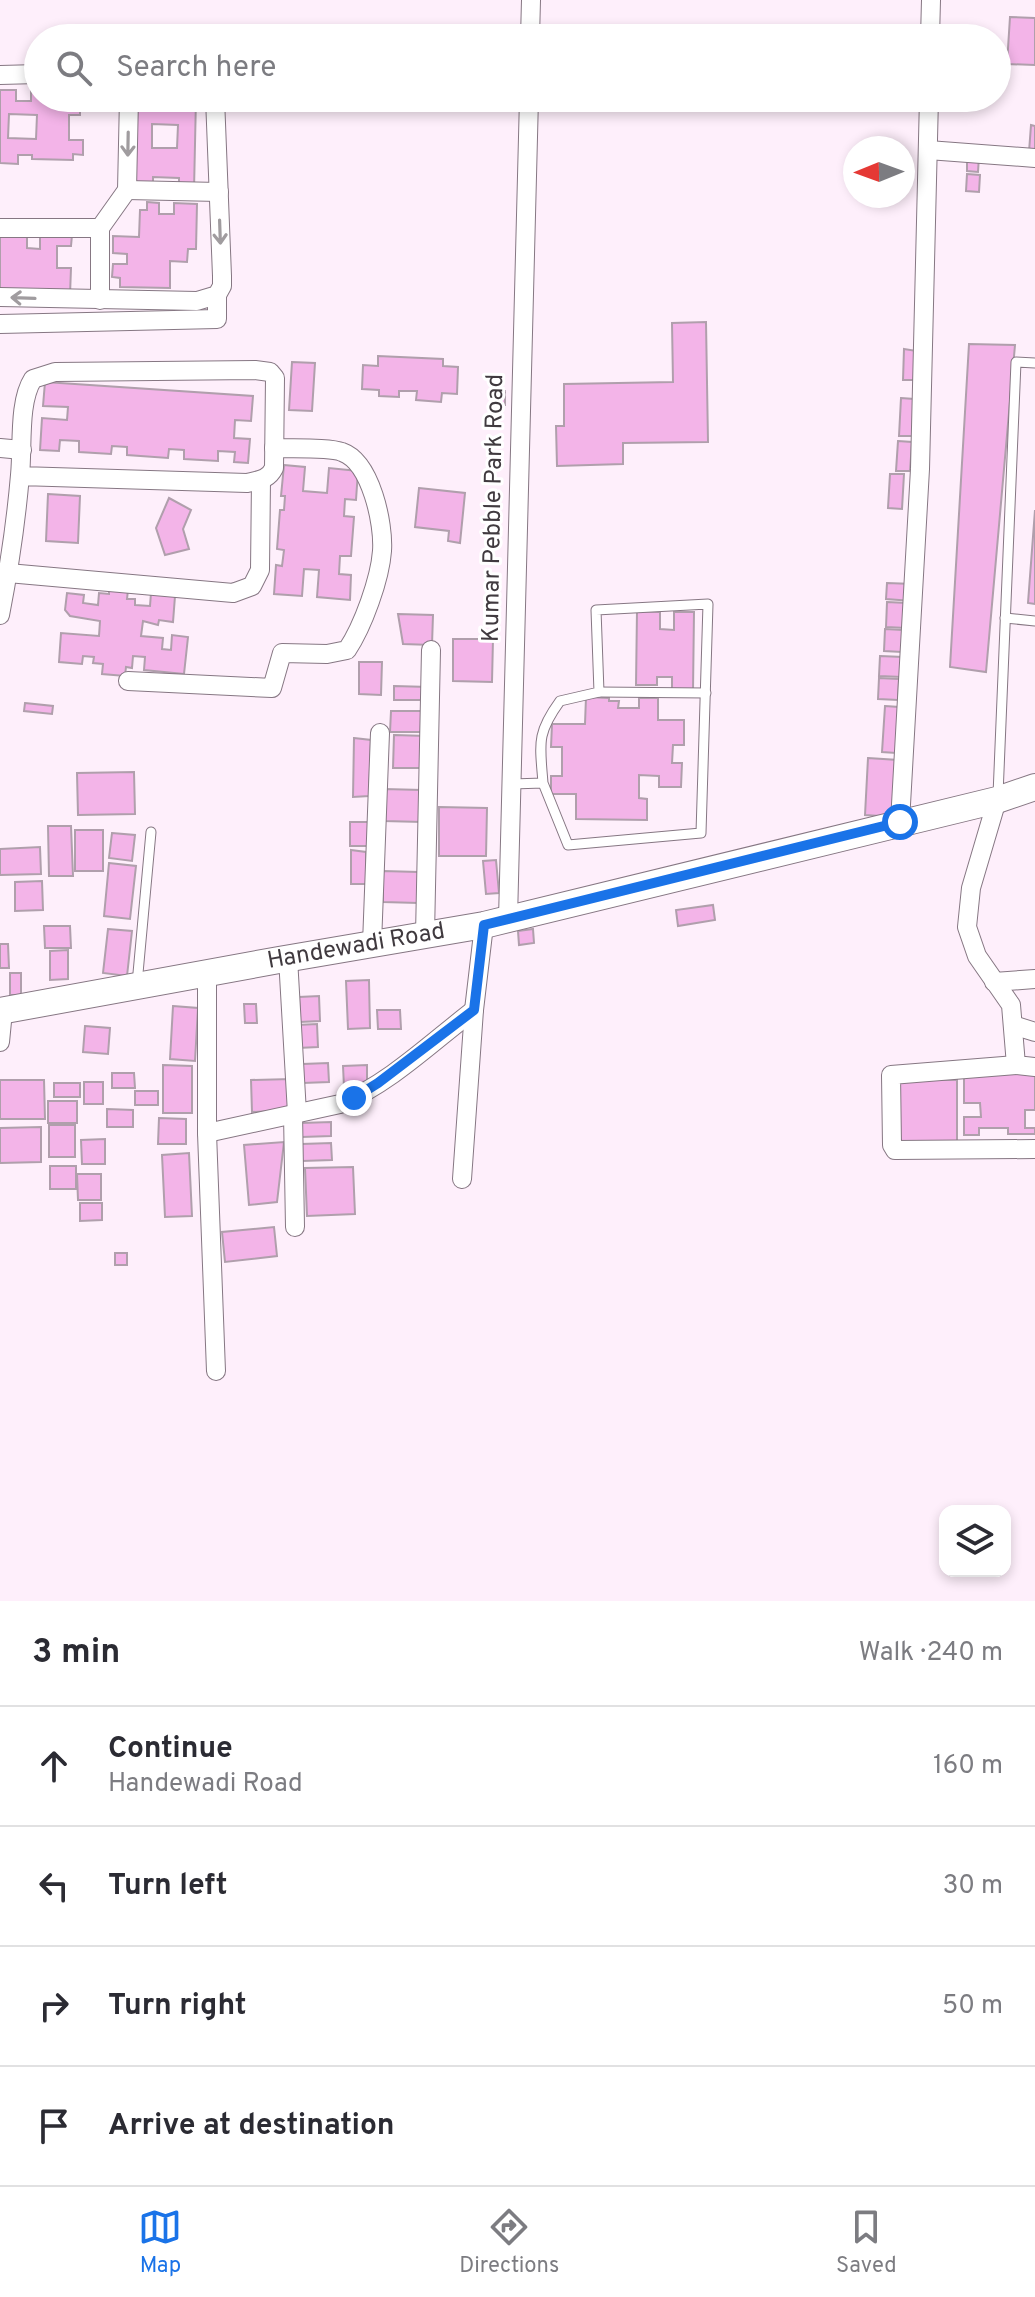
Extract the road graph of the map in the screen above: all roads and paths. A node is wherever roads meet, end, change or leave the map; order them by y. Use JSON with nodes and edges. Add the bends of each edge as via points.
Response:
{"nodes":[{"id":1,"x":531,"y":0,"type":"edge"},
{"id":2,"x":931,"y":0,"type":"edge"},
{"id":3,"x":530,"y":24,"type":"edge"},
{"id":4,"x":930,"y":24,"type":"edge"},
{"id":5,"x":24,"y":74,"type":"edge"},
{"id":6,"x":0,"y":75,"type":"edge"},
{"id":7,"x":129,"y":112,"type":"edge"},
{"id":8,"x":216,"y":112,"type":"edge"},
{"id":9,"x":529,"y":112,"type":"edge"},
{"id":10,"x":929,"y":112,"type":"edge"},
{"id":11,"x":928,"y":150,"type":"junction"},
{"id":12,"x":1035,"y":158,"type":"edge"},
{"id":13,"x":127,"y":190,"type":"junction"},
{"id":14,"x":219,"y":192,"type":"junction"},
{"id":15,"x":0,"y":228,"type":"edge"},
{"id":16,"x":100,"y":228,"type":"junction"},
{"id":17,"x":217,"y":295,"type":"junction"},
{"id":18,"x":0,"y":297,"type":"edge"},
{"id":19,"x":100,"y":300,"type":"junction"},
{"id":20,"x":0,"y":324,"type":"edge"},
{"id":21,"x":1035,"y":363,"type":"edge"},
{"id":22,"x":0,"y":448,"type":"edge"},
{"id":23,"x":274,"y":448,"type":"junction"},
{"id":24,"x":22,"y":450,"type":"junction"},
{"id":25,"x":20,"y":476,"type":"junction"},
{"id":26,"x":261,"y":480,"type":"junction"},
{"id":27,"x":6,"y":549,"type":"edge"},
{"id":28,"x":8,"y":573,"type":"junction"},
{"id":29,"x":0,"y":615,"type":"edge"},
{"id":30,"x":1005,"y":618,"type":"junction"},
{"id":31,"x":1035,"y":621,"type":"edge"},
{"id":32,"x":431,"y":650,"type":"dead end"},
{"id":33,"x":128,"y":681,"type":"dead end"},
{"id":34,"x":599,"y":692,"type":"junction"},
{"id":35,"x":706,"y":693,"type":"junction"},
{"id":36,"x":380,"y":733,"type":"dead end"},
{"id":37,"x":543,"y":783,"type":"junction"},
{"id":38,"x":512,"y":784,"type":"junction"},
{"id":39,"x":1035,"y":787,"type":"edge"},
{"id":40,"x":997,"y":800,"type":"junction"},
{"id":41,"x":900,"y":822,"type":"junction"},
{"id":42,"x":151,"y":832,"type":"dead end"},
{"id":43,"x":496,"y":922,"type":"junction"},
{"id":44,"x":425,"y":935,"type":"junction"},
{"id":45,"x":372,"y":944,"type":"junction"},
{"id":46,"x":288,"y":958,"type":"junction"},
{"id":47,"x":207,"y":974,"type":"junction"},
{"id":48,"x":1035,"y":979,"type":"edge"},
{"id":49,"x":994,"y":982,"type":"junction"},
{"id":50,"x":136,"y":988,"type":"junction"},
{"id":51,"x":474,"y":1010,"type":"junction"},
{"id":52,"x":2,"y":1011,"type":"edge"},
{"id":53,"x":1013,"y":1025,"type":"junction"},
{"id":54,"x":1035,"y":1032,"type":"edge"},
{"id":55,"x":0,"y":1042,"type":"edge"},
{"id":56,"x":1026,"y":1066,"type":"edge"},
{"id":57,"x":295,"y":1114,"type":"junction"},
{"id":58,"x":207,"y":1133,"type":"junction"},
{"id":59,"x":1035,"y":1149,"type":"edge"},
{"id":60,"x":462,"y":1179,"type":"dead end"},
{"id":61,"x":295,"y":1227,"type":"dead end"},
{"id":62,"x":216,"y":1371,"type":"dead end"}],
"edges":[{"from":1,"to":3,"type":"street"},
{"from":2,"to":4,"type":"street"},
{"from":5,"to":6,"type":"street"},
{"from":7,"to":13,"type":"street","one_way":true},
{"from":8,"to":14,"type":"street"},
{"from":9,"to":38,"type":"street","name":"Kumar Pebble Park Road"},
{"from":10,"to":11,"type":"street"},
{"from":11,"to":12,"type":"street"},
{"from":11,"to":41,"type":"street","via":[[920,469]]},
{"from":13,"to":14,"type":"street"},
{"from":13,"to":16,"type":"street"},
{"from":14,"to":17,"type":"street","one_way":true,"via":[[222,286]]},
{"from":15,"to":16,"type":"street"},
{"from":16,"to":19,"type":"street"},
{"from":17,"to":19,"type":"street","via":[[197,301]]},
{"from":17,"to":20,"type":"street","via":[[217,319]]},
{"from":19,"to":18,"type":"street","one_way":true},
{"from":21,"to":30,"type":"lane","via":[[1016,362]]},
{"from":22,"to":24,"type":"street"},
{"from":23,"to":24,"type":"street","via":[[275,378],[255,370],[42,374],[27,388]]},
{"from":23,"to":26,"type":"street","via":[[274,468]]},
{"from":23,"to":33,"type":"street","via":[[342,452],[367,474],[382,550],[357,636],[347,650],[282,653],[272,688]]},
{"from":24,"to":25,"type":"street"},
{"from":25,"to":26,"type":"street"},
{"from":25,"to":27,"type":"street"},
{"from":26,"to":28,"type":"street","via":[[260,570],[252,586],[233,593]]},
{"from":27,"to":28,"type":"street"},
{"from":28,"to":29,"type":"street"},
{"from":30,"to":31,"type":"lane"},
{"from":30,"to":40,"type":"lane"},
{"from":32,"to":44,"type":"street"},
{"from":34,"to":35,"type":"lane"},
{"from":34,"to":35,"type":"lane","via":[[596,610],[708,604]]},
{"from":34,"to":37,"type":"lane","via":[[560,701],[545,722],[540,747]]},
{"from":35,"to":37,"type":"lane","via":[[701,833],[568,845]]},
{"from":36,"to":45,"type":"street"},
{"from":37,"to":38,"type":"lane"},
{"from":38,"to":43,"type":"street","name":"Kumar Pebble Park Road"},
{"from":39,"to":40,"type":"main road","name":"Handewadi Road"},
{"from":40,"to":41,"type":"main road","name":"Handewadi Road"},
{"from":40,"to":49,"type":"street","via":[[971,888],[967,927]]},
{"from":41,"to":43,"type":"main road","name":"Handewadi Road"},
{"from":42,"to":50,"type":"lane"},
{"from":43,"to":44,"type":"main road","name":"Handewadi Road"},
{"from":43,"to":51,"type":"street","name":"Kumar Pebble Park Road"},
{"from":44,"to":45,"type":"main road","name":"Handewadi Road"},
{"from":45,"to":46,"type":"main road","name":"Handewadi Road"},
{"from":46,"to":47,"type":"main road","name":"Handewadi Road"},
{"from":46,"to":57,"type":"street"},
{"from":47,"to":50,"type":"main road","name":"Handewadi Road"},
{"from":47,"to":58,"type":"street"},
{"from":48,"to":49,"type":"street"},
{"from":49,"to":53,"type":"street","via":[[1011,1005]]},
{"from":50,"to":52,"type":"main road","name":"Handewadi Road"},
{"from":51,"to":57,"type":"street","via":[[354,1098]]},
{"from":51,"to":60,"type":"street","name":"Kumar Pebble Park Road"},
{"from":52,"to":55,"type":"street"},
{"from":53,"to":54,"type":"street"},
{"from":53,"to":56,"type":"street","via":[[1013,1057]]},
{"from":56,"to":59,"type":"street","via":[[891,1075],[892,1145],[895,1150]]},
{"from":57,"to":58,"type":"street"},
{"from":57,"to":61,"type":"street"},
{"from":58,"to":62,"type":"street"}]}
